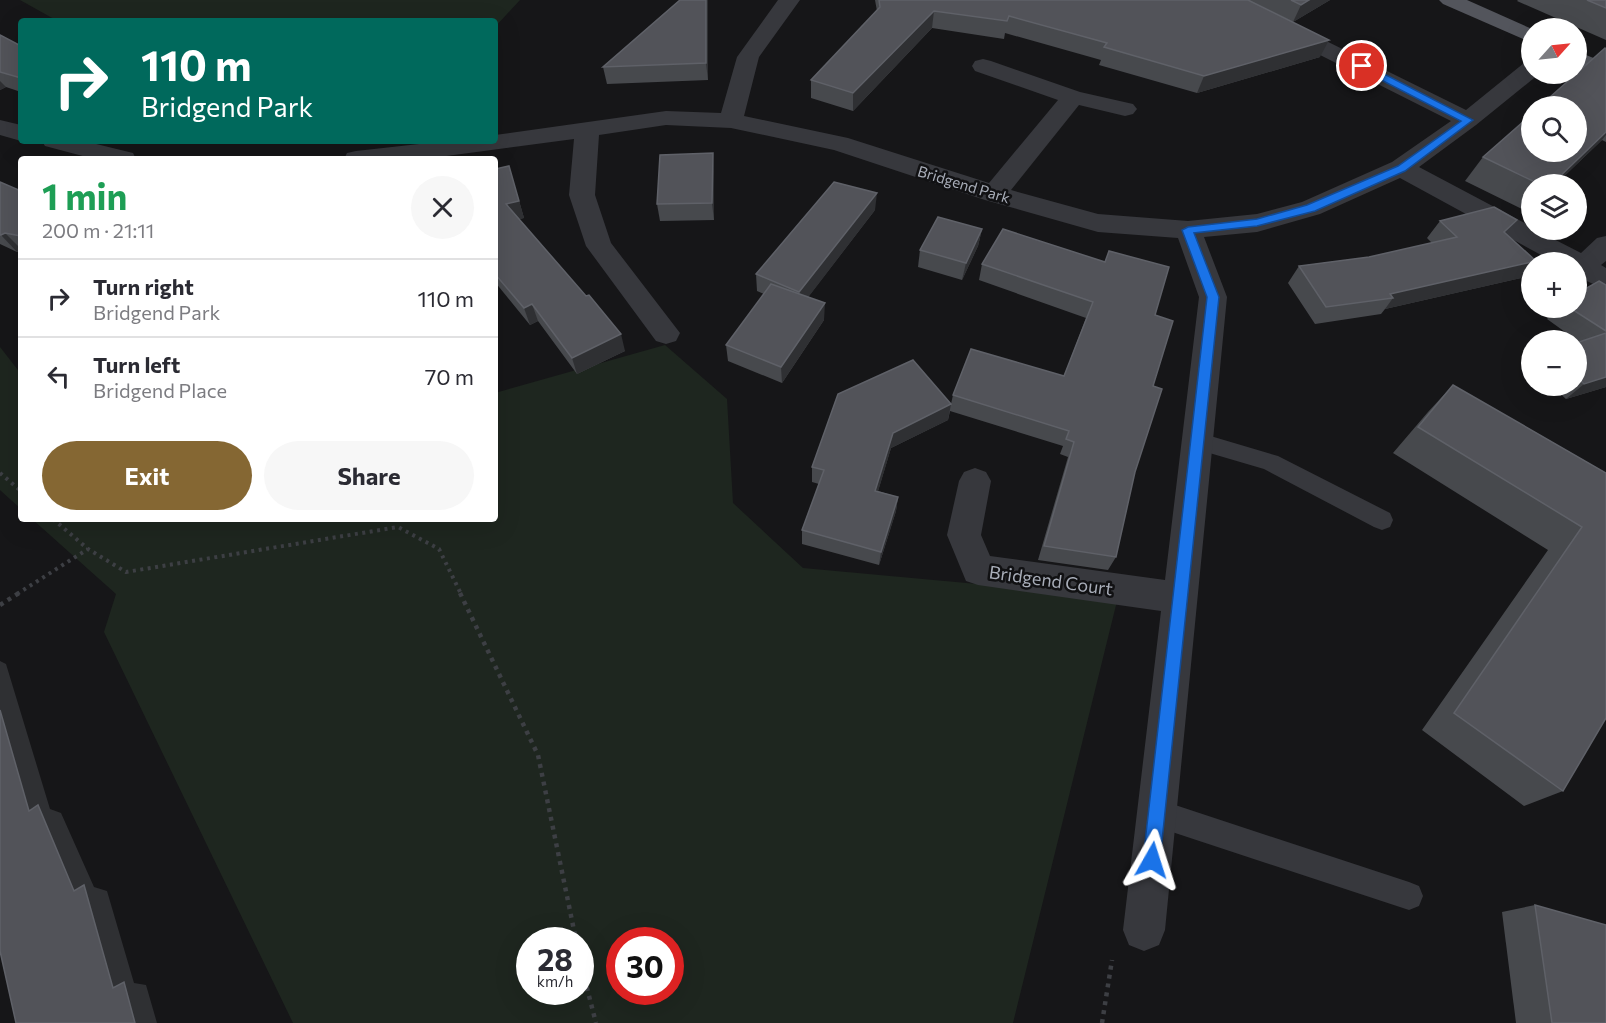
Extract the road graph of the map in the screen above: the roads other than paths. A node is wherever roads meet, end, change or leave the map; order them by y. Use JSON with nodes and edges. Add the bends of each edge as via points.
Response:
{"nodes":[{"id":1,"x":789,"y":0,"type":"edge"},
{"id":2,"x":1226,"y":0,"type":"edge"},
{"id":3,"x":1450,"y":0,"type":"edge"},
{"id":4,"x":1521,"y":33,"type":"edge"},
{"id":5,"x":1587,"y":63,"type":"edge"},
{"id":6,"x":984,"y":66,"type":"dead end"},
{"id":7,"x":1606,"y":71,"type":"edge"},
{"id":8,"x":1521,"y":77,"type":"edge"},
{"id":9,"x":1073,"y":97,"type":"junction"},
{"id":10,"x":1125,"y":109,"type":"dead end"},
{"id":11,"x":1468,"y":120,"type":"junction"},
{"id":12,"x":730,"y":122,"type":"junction"},
{"id":13,"x":0,"y":127,"type":"edge"},
{"id":14,"x":587,"y":128,"type":"junction"},
{"id":15,"x":18,"y":132,"type":"edge"},
{"id":16,"x":498,"y":142,"type":"edge"},
{"id":17,"x":66,"y":144,"type":"edge"},
{"id":18,"x":483,"y":144,"type":"edge"},
{"id":19,"x":112,"y":156,"type":"edge"},
{"id":20,"x":382,"y":156,"type":"edge"},
{"id":21,"x":1401,"y":168,"type":"junction"},
{"id":22,"x":994,"y":194,"type":"junction"},
{"id":23,"x":1188,"y":230,"type":"junction"},
{"id":24,"x":1606,"y":245,"type":"edge"},
{"id":25,"x":1556,"y":252,"type":"edge"},
{"id":26,"x":1587,"y":266,"type":"edge"},
{"id":27,"x":666,"y":333,"type":"dead end"},
{"id":28,"x":1197,"y":441,"type":"junction"},
{"id":29,"x":975,"y":481,"type":"dead end"},
{"id":30,"x":1382,"y":520,"type":"dead end"},
{"id":31,"x":1180,"y":598,"type":"junction"},
{"id":32,"x":1157,"y":813,"type":"junction"},
{"id":33,"x":1409,"y":896,"type":"dead end"},
{"id":34,"x":1144,"y":930,"type":"road end"}],
"edges":[{"from":1,"to":12,"type":"street","via":[[748,57]]},
{"from":2,"to":11,"type":"street"},
{"from":3,"to":4,"type":"main road"},
{"from":5,"to":7,"type":"main road"},
{"from":6,"to":9,"type":"street"},
{"from":8,"to":11,"type":"street","name":"Bridgend Park"},
{"from":9,"to":10,"type":"street"},
{"from":9,"to":22,"type":"street"},
{"from":11,"to":21,"type":"street","name":"Bridgend Park"},
{"from":12,"to":14,"type":"street","name":"Bridgend Park","via":[[666,118]]},
{"from":12,"to":22,"type":"street","name":"Bridgend Park","via":[[839,143]]},
{"from":13,"to":15,"type":"street"},
{"from":14,"to":16,"type":"street","name":"Bridgend Park"},
{"from":14,"to":27,"type":"street","via":[[582,195],[599,246]]},
{"from":17,"to":19,"type":"street"},
{"from":18,"to":20,"type":"street","name":"Bridgend Park"},
{"from":21,"to":23,"type":"street","name":"Bridgend Park","via":[[1311,208],[1257,223]]},
{"from":21,"to":25,"type":"street"},
{"from":22,"to":23,"type":"street","name":"Bridgend Park","via":[[1098,223]]},
{"from":23,"to":28,"type":"street","via":[[1213,297]]},
{"from":24,"to":26,"type":"street"},
{"from":28,"to":30,"type":"lane","via":[[1270,462]]},
{"from":28,"to":31,"type":"street"},
{"from":29,"to":31,"type":"street","name":"Bridgend Court","via":[[964,535],[978,570]]},
{"from":31,"to":32,"type":"street"},
{"from":32,"to":33,"type":"lane"},
{"from":32,"to":34,"type":"street"}]}
